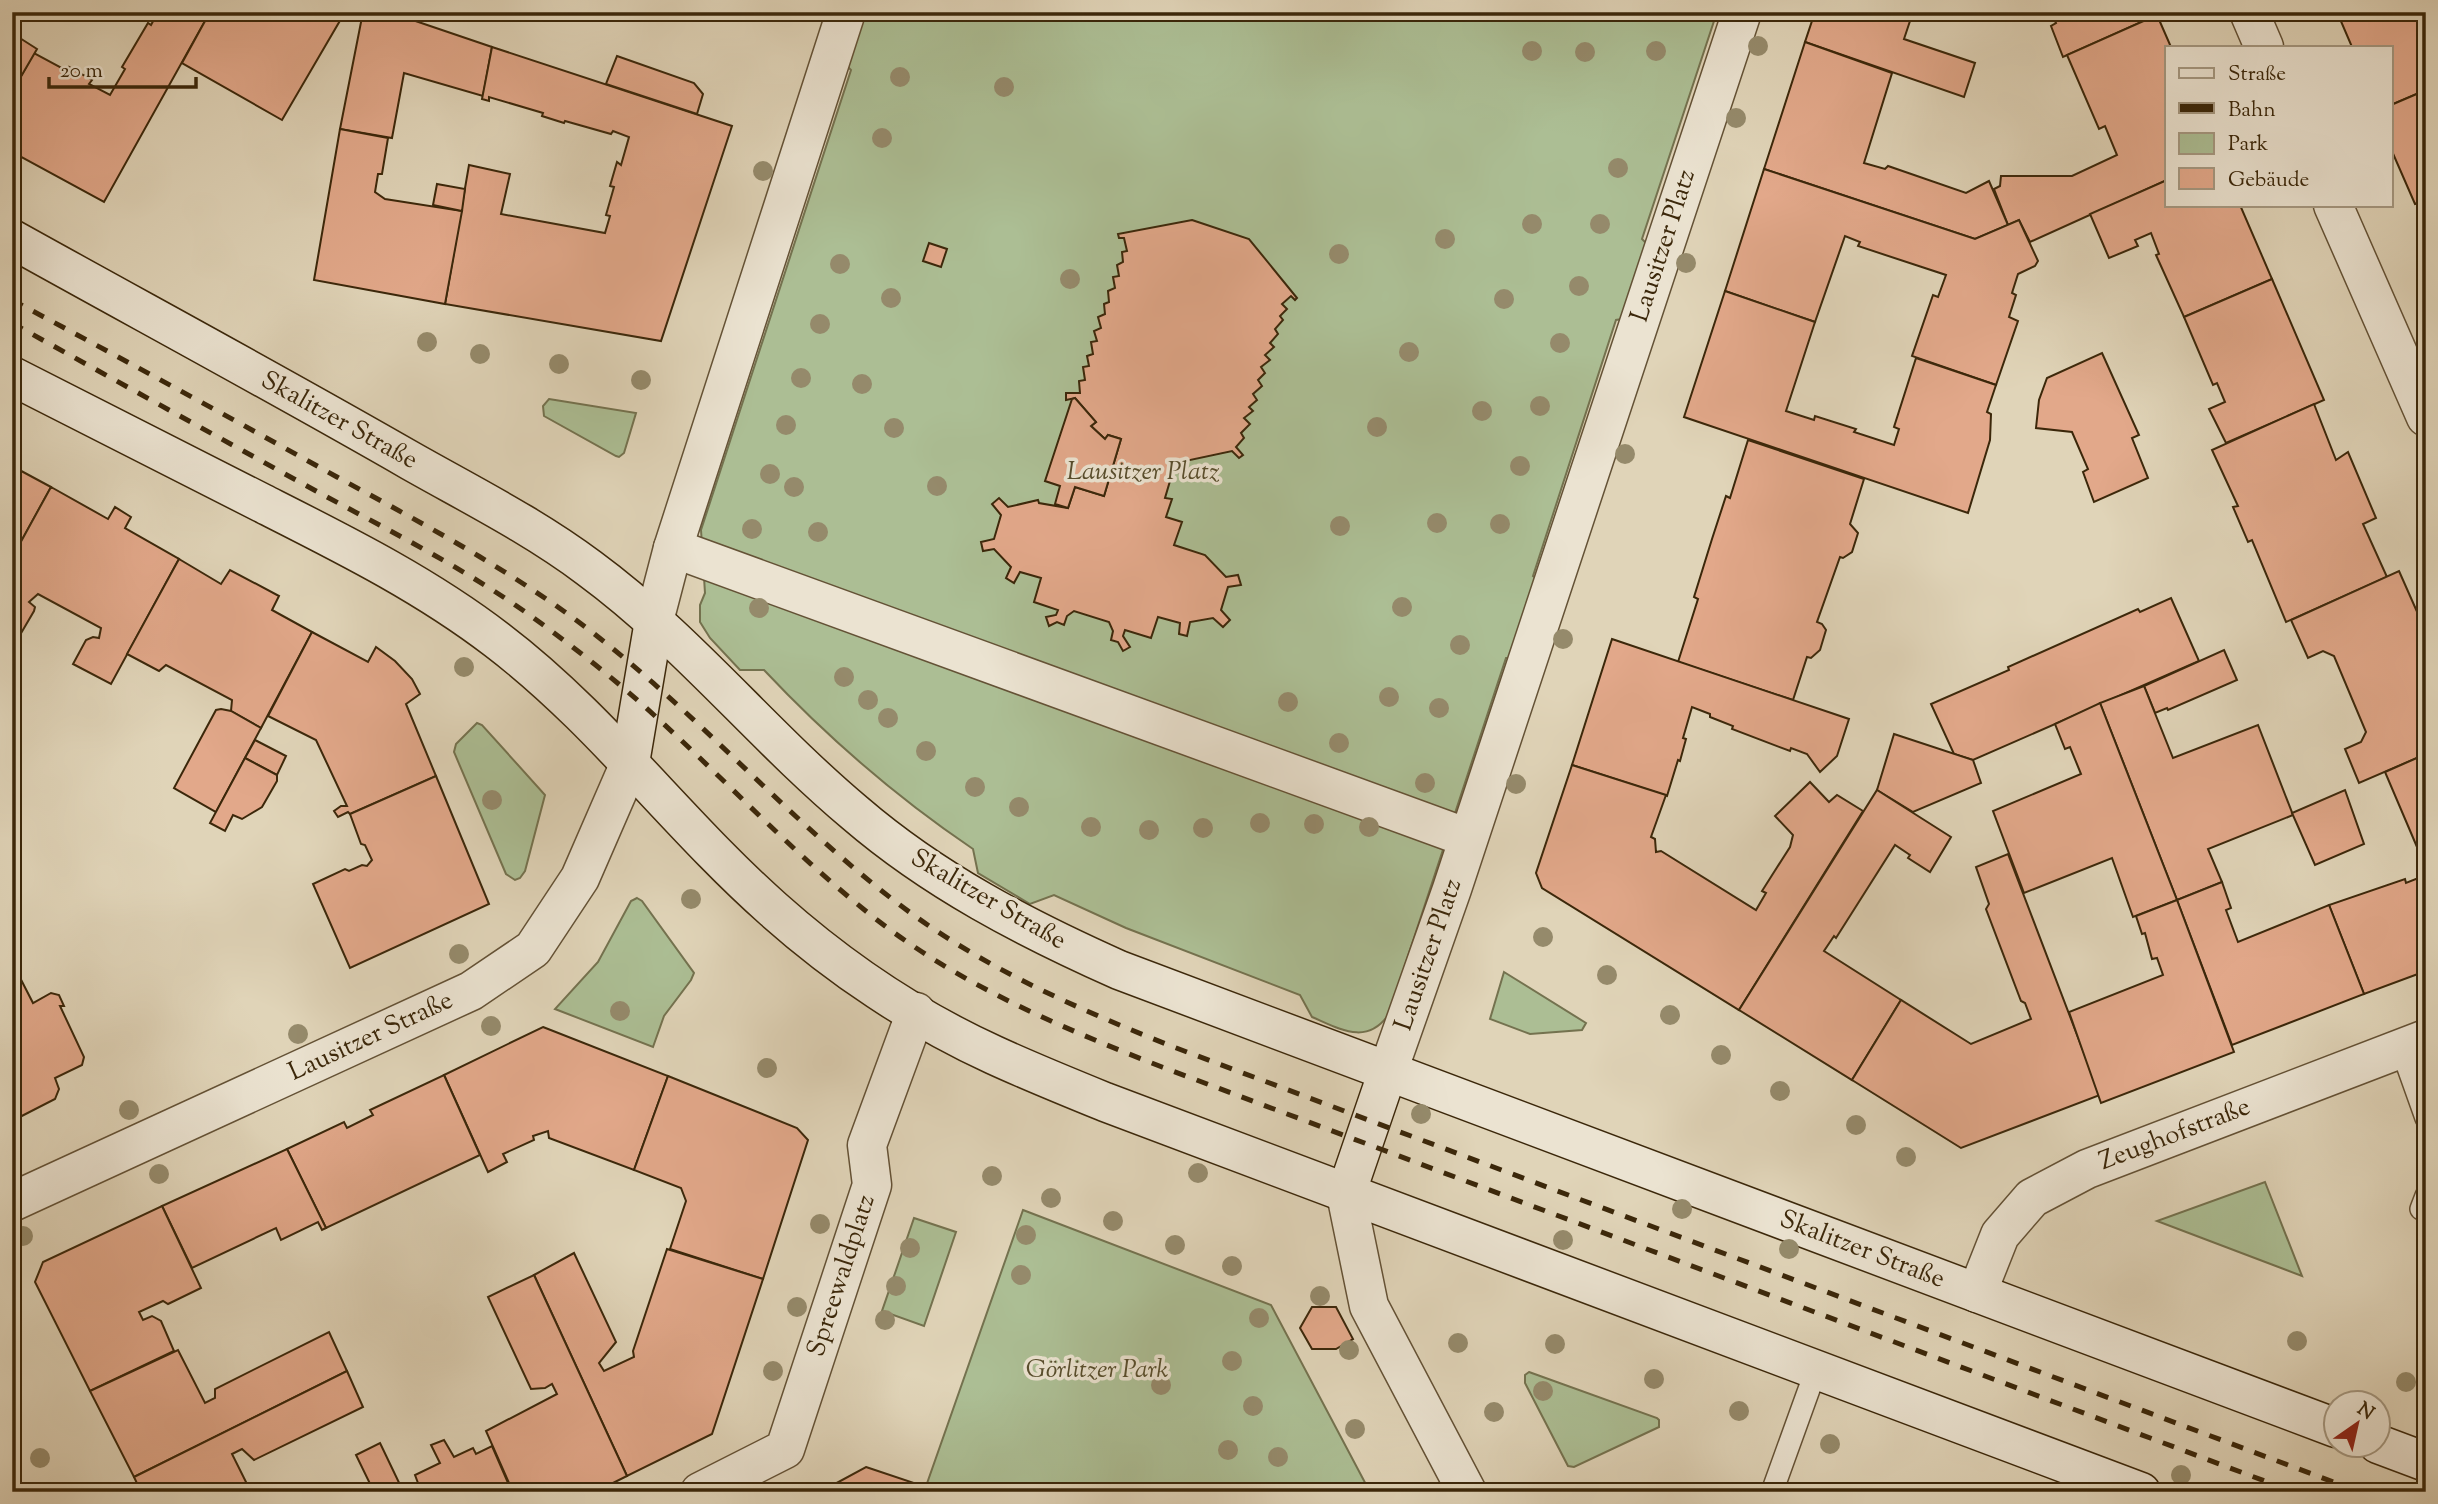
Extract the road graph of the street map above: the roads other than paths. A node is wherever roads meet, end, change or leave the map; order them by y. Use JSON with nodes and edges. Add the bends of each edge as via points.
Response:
{"nodes":[{"id":1,"x":846,"y":12,"type":"edge"},
{"id":2,"x":1742,"y":12,"type":"edge"},
{"id":3,"x":2249,"y":12,"type":"edge"},
{"id":4,"x":2264,"y":46,"type":"edge"},
{"id":5,"x":2333,"y":206,"type":"edge"},
{"id":6,"x":12,"y":239,"type":"edge"},
{"id":7,"x":12,"y":376,"type":"edge"},
{"id":8,"x":2426,"y":417,"type":"edge"},
{"id":9,"x":673,"y":548,"type":"junction"},
{"id":10,"x":654,"y":621,"type":"junction"},
{"id":11,"x":630,"y":763,"type":"junction"},
{"id":12,"x":1468,"y":838,"type":"junction"},
{"id":13,"x":916,"y":1013,"type":"junction"},
{"id":14,"x":2413,"y":1044,"type":"edge"},
{"id":15,"x":1388,"y":1071,"type":"junction"},
{"id":16,"x":2426,"y":1118,"type":"edge"},
{"id":17,"x":1346,"y":1194,"type":"junction"},
{"id":18,"x":12,"y":1202,"type":"edge"},
{"id":19,"x":1977,"y":1293,"type":"junction"},
{"id":20,"x":1816,"y":1370,"type":"junction"},
{"id":21,"x":2322,"y":1423,"type":"edge"},
{"id":22,"x":2392,"y":1449,"type":"edge"},
{"id":23,"x":2426,"y":1462,"type":"edge"},
{"id":24,"x":700,"y":1492,"type":"edge"},
{"id":25,"x":1467,"y":1492,"type":"edge"},
{"id":26,"x":1772,"y":1492,"type":"edge"},
{"id":27,"x":2141,"y":1492,"type":"edge"}],
"edges":[{"from":1,"to":9,"type":"main road"},
{"from":2,"to":12,"type":"main road","name":"Lausitzer Platz"},
{"from":3,"to":4,"type":"main road"},
{"from":5,"to":8,"type":"main road"},
{"from":6,"to":10,"type":"main road","name":"Skalitzer Straße","via":[[531,528],[592,569]]},
{"from":7,"to":11,"type":"main road","via":[[419,587],[532,667]]},
{"from":9,"to":10,"type":"main road"},
{"from":9,"to":12,"type":"main road"},
{"from":10,"to":11,"type":"main road"},
{"from":10,"to":15,"type":"main road","name":"Skalitzer Straße","via":[[848,807],[963,892],[1023,926],[1119,970]]},
{"from":11,"to":13,"type":"main road","via":[[774,910]]},
{"from":11,"to":18,"type":"main road","name":"Lausitzer Straße","via":[[580,878],[533,950],[471,991]]},
{"from":12,"to":15,"type":"main road","name":"Lausitzer Platz"},
{"from":13,"to":17,"type":"main road","via":[[1038,1075]]},
{"from":13,"to":24,"type":"main road","name":"Spreewaldplatz","via":[[867,1144],[872,1185],[785,1449]]},
{"from":14,"to":16,"type":"lane"},
{"from":14,"to":19,"type":"main road","name":"Zeughofstraße","via":[[2087,1169],[2032,1198],[2000,1235]]},
{"from":15,"to":17,"type":"main road"},
{"from":15,"to":19,"type":"main road","name":"Skalitzer Straße"},
{"from":17,"to":20,"type":"main road"},
{"from":17,"to":25,"type":"main road","via":[[1369,1306]]},
{"from":19,"to":21,"type":"main road","name":"Skalitzer Straße"},
{"from":20,"to":26,"type":"lane"},
{"from":20,"to":27,"type":"main road"},
{"from":22,"to":23,"type":"main road"}]}
